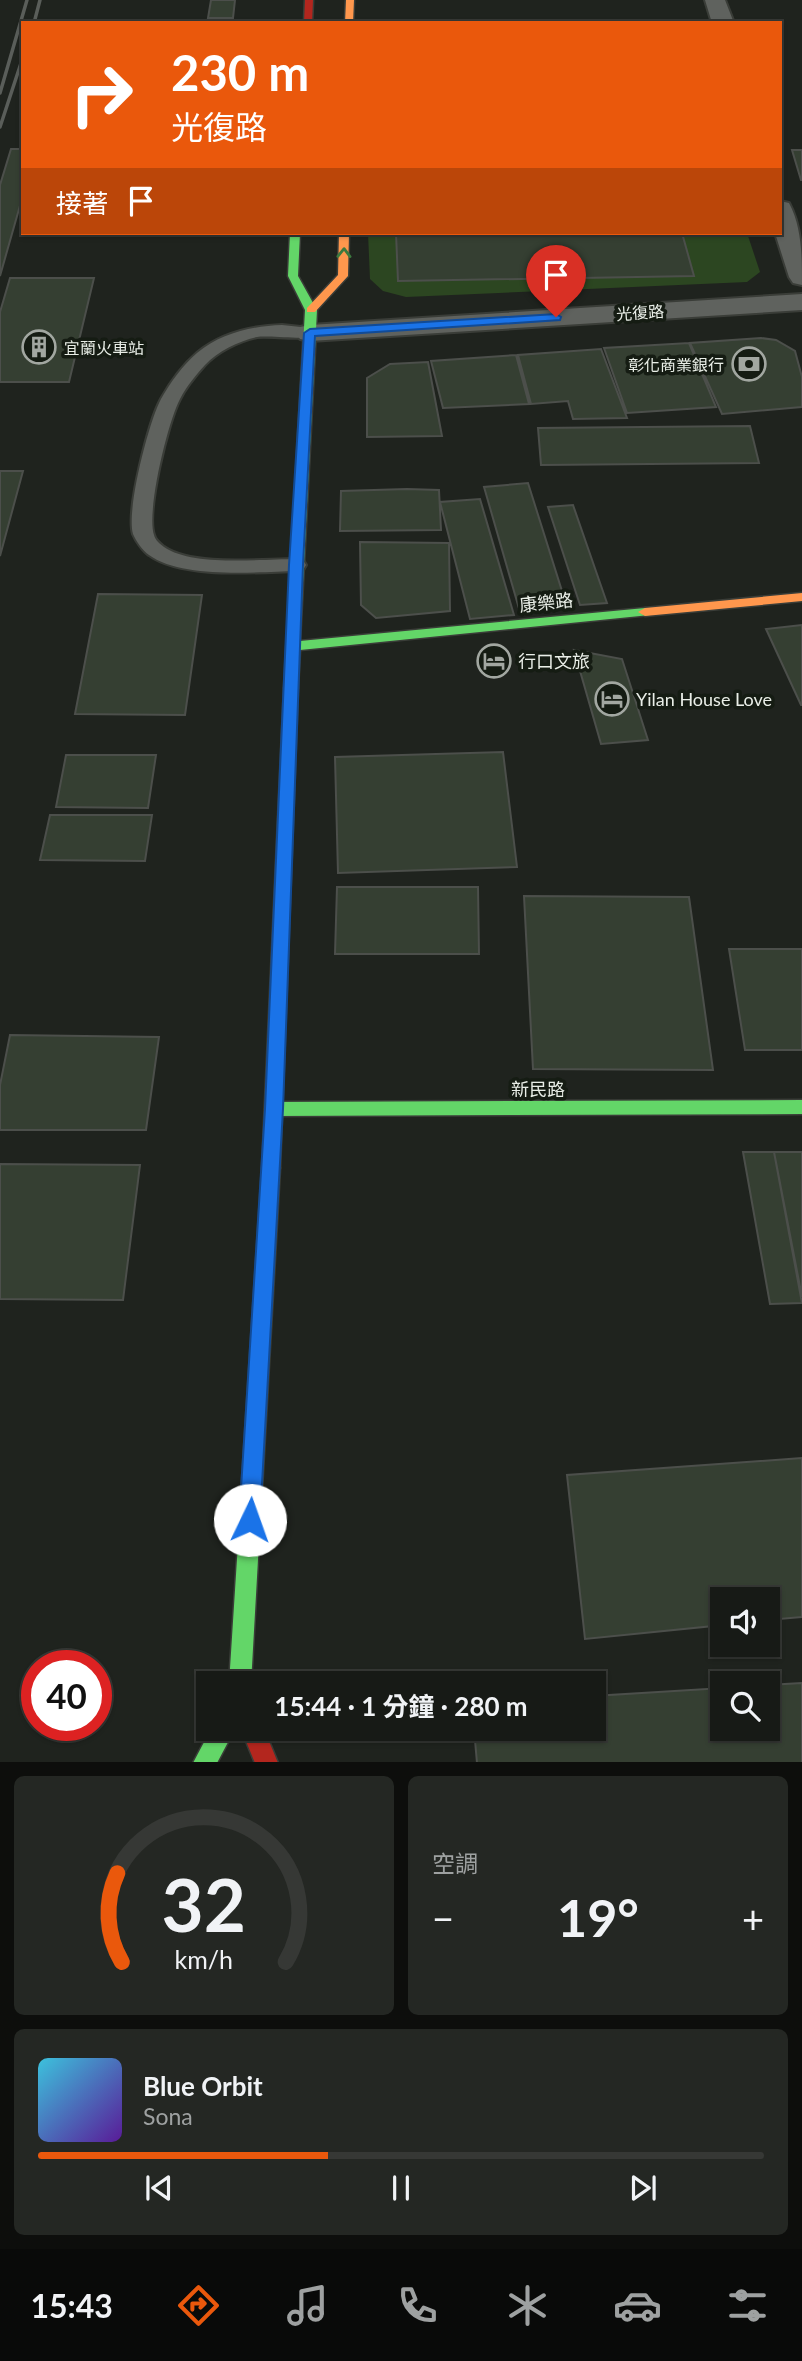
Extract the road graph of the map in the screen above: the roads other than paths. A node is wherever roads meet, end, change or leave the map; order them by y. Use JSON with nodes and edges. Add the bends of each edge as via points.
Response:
{"nodes":[{"id":1,"x":309,"y":0,"type":"edge"},
{"id":2,"x":349,"y":0,"type":"edge"},
{"id":3,"x":715,"y":0,"type":"edge"},
{"id":4,"x":308,"y":21,"type":"edge"},
{"id":5,"x":349,"y":21,"type":"edge"},
{"id":6,"x":722,"y":21,"type":"edge"},
{"id":7,"x":782,"y":214,"type":"edge"},
{"id":8,"x":295,"y":235,"type":"edge"},
{"id":9,"x":344,"y":235,"type":"edge"},
{"id":10,"x":802,"y":277,"type":"edge"},
{"id":11,"x":802,"y":302,"type":"edge"},
{"id":12,"x":311,"y":321,"type":"junction"},
{"id":13,"x":296,"y":565,"type":"junction"},
{"id":14,"x":802,"y":597,"type":"edge"},
{"id":15,"x":294,"y":646,"type":"junction"},
{"id":16,"x":802,"y":1107,"type":"edge"},
{"id":17,"x":274,"y":1109,"type":"junction"},
{"id":18,"x":241,"y":1671,"type":"edge"},
{"id":19,"x":216,"y":1741,"type":"edge"},
{"id":20,"x":257,"y":1741,"type":"edge"},
{"id":21,"x":204,"y":1762,"type":"edge"},
{"id":22,"x":267,"y":1762,"type":"edge"}],
"edges":[{"from":1,"to":4,"type":"street"},
{"from":2,"to":5,"type":"street"},
{"from":3,"to":6,"type":"street"},
{"from":7,"to":10,"type":"street"},
{"from":8,"to":12,"type":"street","via":[[293,276]]},
{"from":12,"to":9,"type":"street","one_way":true,"via":[[343,276]]},
{"from":11,"to":12,"type":"street","name":"光復路"},
{"from":12,"to":13,"type":"street"},
{"from":12,"to":13,"type":"lane","via":[[240,335],[206,354],[170,399],[146,487],[143,533],[156,552],[182,562]]},
{"from":13,"to":15,"type":"street"},
{"from":14,"to":15,"type":"street","name":"康樂路"},
{"from":15,"to":17,"type":"street"},
{"from":16,"to":17,"type":"street","name":"新民路"},
{"from":17,"to":18,"type":"street"},
{"from":19,"to":21,"type":"street"},
{"from":20,"to":22,"type":"street"}]}
